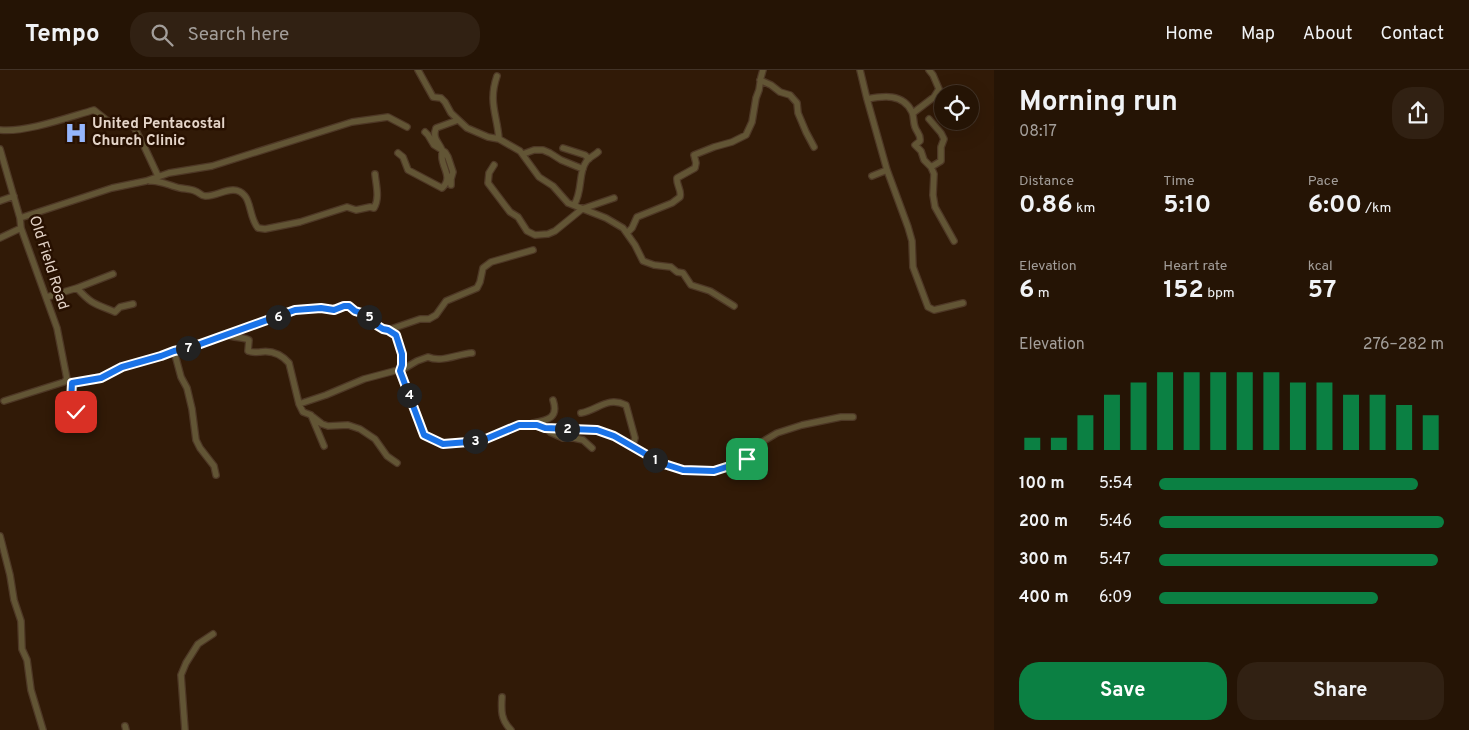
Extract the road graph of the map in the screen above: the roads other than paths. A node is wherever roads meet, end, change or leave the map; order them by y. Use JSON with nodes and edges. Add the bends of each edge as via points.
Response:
{"nodes":[{"id":1,"x":418,"y":70,"type":"edge"},
{"id":2,"x":763,"y":70,"type":"edge"},
{"id":3,"x":860,"y":70,"type":"edge"},
{"id":4,"x":929,"y":70,"type":"edge"},
{"id":5,"x":497,"y":76,"type":"dead end"},
{"id":6,"x":760,"y":80,"type":"junction"},
{"id":7,"x":867,"y":99,"type":"junction"},
{"id":8,"x":913,"y":113,"type":"junction"},
{"id":9,"x":929,"y":119,"type":"dead end"},
{"id":10,"x":458,"y":120,"type":"junction"},
{"id":11,"x":407,"y":127,"type":"dead end"},
{"id":12,"x":0,"y":130,"type":"edge"},
{"id":13,"x":425,"y":132,"type":"dead end"},
{"id":14,"x":499,"y":139,"type":"junction"},
{"id":15,"x":814,"y":147,"type":"dead end"},
{"id":16,"x":563,"y":148,"type":"dead end"},
{"id":17,"x":0,"y":149,"type":"edge"},
{"id":18,"x":442,"y":150,"type":"junction"},
{"id":19,"x":598,"y":152,"type":"dead end"},
{"id":20,"x":398,"y":153,"type":"dead end"},
{"id":21,"x":523,"y":154,"type":"junction"},
{"id":22,"x":589,"y":159,"type":"junction"},
{"id":23,"x":494,"y":165,"type":"dead end"},
{"id":24,"x":3,"y":167,"type":"edge"},
{"id":25,"x":931,"y":167,"type":"junction"},
{"id":26,"x":583,"y":169,"type":"junction"},
{"id":27,"x":887,"y":170,"type":"junction"},
{"id":28,"x":376,"y":174,"type":"dead end"},
{"id":29,"x":158,"y":176,"type":"junction"},
{"id":30,"x":872,"y":176,"type":"dead end"},
{"id":31,"x":146,"y":181,"type":"junction"},
{"id":32,"x":451,"y":185,"type":"dead end"},
{"id":33,"x":14,"y":196,"type":"junction"},
{"id":34,"x":614,"y":198,"type":"dead end"},
{"id":35,"x":0,"y":201,"type":"edge"},
{"id":36,"x":574,"y":205,"type":"junction"},
{"id":37,"x":582,"y":209,"type":"junction"},
{"id":38,"x":20,"y":218,"type":"junction"},
{"id":39,"x":21,"y":228,"type":"junction"},
{"id":40,"x":626,"y":233,"type":"junction"},
{"id":41,"x":0,"y":238,"type":"edge"},
{"id":42,"x":954,"y":241,"type":"dead end"},
{"id":43,"x":533,"y":250,"type":"dead end"},
{"id":44,"x":113,"y":274,"type":"dead end"},
{"id":45,"x":77,"y":288,"type":"junction"},
{"id":46,"x":46,"y":297,"type":"junction"},
{"id":47,"x":963,"y":303,"type":"dead end"},
{"id":48,"x":133,"y":304,"type":"dead end"},
{"id":49,"x":734,"y":306,"type":"dead end"},
{"id":50,"x":388,"y":330,"type":"junction"},
{"id":51,"x":226,"y":335,"type":"junction"},
{"id":52,"x":174,"y":351,"type":"junction"},
{"id":53,"x":472,"y":353,"type":"dead end"},
{"id":54,"x":400,"y":371,"type":"junction"},
{"id":55,"x":70,"y":381,"type":"junction"},
{"id":56,"x":554,"y":400,"type":"dead end"},
{"id":57,"x":4,"y":401,"type":"dead end"},
{"id":58,"x":299,"y":404,"type":"junction"},
{"id":59,"x":581,"y":413,"type":"dead end"},
{"id":60,"x":311,"y":416,"type":"junction"},
{"id":61,"x":853,"y":417,"type":"dead end"},
{"id":62,"x":529,"y":424,"type":"junction"},
{"id":63,"x":78,"y":427,"type":"dead end"},
{"id":64,"x":545,"y":428,"type":"junction"},
{"id":65,"x":324,"y":446,"type":"dead end"},
{"id":66,"x":632,"y":447,"type":"junction"},
{"id":67,"x":592,"y":448,"type":"dead end"},
{"id":68,"x":397,"y":463,"type":"dead end"},
{"id":69,"x":216,"y":475,"type":"dead end"},
{"id":70,"x":0,"y":536,"type":"edge"},
{"id":71,"x":213,"y":634,"type":"dead end"},
{"id":72,"x":502,"y":697,"type":"dead end"},
{"id":73,"x":43,"y":730,"type":"edge"},
{"id":74,"x":184,"y":730,"type":"edge"},
{"id":75,"x":511,"y":730,"type":"edge"}],
"edges":[{"from":1,"to":10,"type":"street","via":[[433,97],[441,98]]},
{"from":2,"to":6,"type":"street"},
{"from":3,"to":7,"type":"street"},
{"from":4,"to":8,"type":"street","via":[[939,89]]},
{"from":5,"to":14,"type":"street","via":[[492,99]]},
{"from":6,"to":15,"type":"street","via":[[797,103],[798,113]]},
{"from":6,"to":40,"type":"street","via":[[752,122],[746,134],[694,155],[694,168],[676,178],[680,197],[637,217]]},
{"from":7,"to":8,"type":"street","via":[[883,96],[901,99]]},
{"from":7,"to":27,"type":"street"},
{"from":8,"to":25,"type":"street","via":[[914,126],[920,136],[916,145]]},
{"from":9,"to":25,"type":"street","via":[[942,132],[944,139],[941,161]]},
{"from":10,"to":14,"type":"street","via":[[466,128]]},
{"from":10,"to":18,"type":"street","via":[[436,128],[436,142]]},
{"from":11,"to":29,"type":"street","via":[[388,117],[352,122],[212,166]]},
{"from":12,"to":29,"type":"street","via":[[48,123],[94,110],[119,126],[132,124]]},
{"from":13,"to":18,"type":"street"},
{"from":14,"to":21,"type":"street"},
{"from":16,"to":22,"type":"street"},
{"from":17,"to":24,"type":"street","name":"Old Field Road"},
{"from":18,"to":20,"type":"street","via":[[448,174],[442,188],[408,170],[404,157]]},
{"from":18,"to":32,"type":"street","via":[[452,167]]},
{"from":19,"to":22,"type":"street"},
{"from":21,"to":26,"type":"street","via":[[543,150]]},
{"from":21,"to":36,"type":"street","via":[[539,177]]},
{"from":22,"to":26,"type":"street"},
{"from":23,"to":37,"type":"street","via":[[488,183],[527,231],[535,235],[556,231]]},
{"from":24,"to":33,"type":"street","name":"Old Field Road"},
{"from":25,"to":42,"type":"street","via":[[935,207]]},
{"from":26,"to":36,"type":"street","via":[[580,192]]},
{"from":27,"to":30,"type":"street"},
{"from":27,"to":47,"type":"street","via":[[908,227],[914,267],[928,307],[934,310]]},
{"from":28,"to":31,"type":"street","via":[[377,203],[374,208],[356,210],[347,207],[265,229],[254,223],[246,197],[239,192],[234,190],[207,196],[156,180]]},
{"from":29,"to":31,"type":"street"},
{"from":31,"to":38,"type":"street","via":[[112,188]]},
{"from":33,"to":35,"type":"street"},
{"from":33,"to":38,"type":"street","name":"Old Field Road"},
{"from":34,"to":37,"type":"street"},
{"from":36,"to":37,"type":"street"},
{"from":37,"to":40,"type":"street","via":[[616,223]]},
{"from":38,"to":39,"type":"street","name":"Old Field Road"},
{"from":39,"to":41,"type":"street"},
{"from":39,"to":46,"type":"street","name":"Old Field Road"},
{"from":40,"to":49,"type":"street","via":[[643,261],[671,267],[683,273],[691,285],[710,291]]},
{"from":43,"to":50,"type":"street","via":[[491,262],[483,268],[477,288],[446,301],[429,320],[420,319]]},
{"from":44,"to":45,"type":"street"},
{"from":45,"to":46,"type":"street"},
{"from":45,"to":48,"type":"street","via":[[95,305],[115,312]]},
{"from":46,"to":55,"type":"street","name":"Old Field Road"},
{"from":50,"to":51,"type":"street","via":[[365,314],[344,306],[334,310],[295,310]]},
{"from":50,"to":54,"type":"street","via":[[396,335],[400,345]]},
{"from":51,"to":52,"type":"street"},
{"from":51,"to":58,"type":"street","via":[[247,338],[248,351],[252,353],[273,352],[285,358]]},
{"from":52,"to":55,"type":"street","via":[[122,367],[101,378]]},
{"from":52,"to":69,"type":"street","via":[[192,408],[196,440],[214,466]]},
{"from":53,"to":54,"type":"street","via":[[435,360],[428,357]]},
{"from":54,"to":58,"type":"street","via":[[364,379]]},
{"from":54,"to":62,"type":"street","via":[[424,435],[443,444],[481,441]]},
{"from":55,"to":57,"type":"street"},
{"from":55,"to":63,"type":"street","name":"Old Field Road"},
{"from":56,"to":62,"type":"street","via":[[553,416]]},
{"from":58,"to":60,"type":"street","via":[[303,412]]},
{"from":59,"to":66,"type":"street","via":[[609,402],[626,405],[635,438]]},
{"from":60,"to":65,"type":"street"},
{"from":60,"to":68,"type":"street","via":[[328,426],[348,425],[360,429],[375,439],[387,456]]},
{"from":61,"to":66,"type":"street","via":[[802,425],[777,434],[752,448],[742,462],[714,471],[683,470],[661,463]]},
{"from":62,"to":64,"type":"street"},
{"from":64,"to":66,"type":"street","via":[[597,430]]},
{"from":64,"to":67,"type":"street","via":[[563,438],[583,440]]},
{"from":70,"to":73,"type":"street","via":[[21,621],[22,649],[27,660],[31,690]]},
{"from":71,"to":74,"type":"street","via":[[198,644],[181,676]]},
{"from":72,"to":75,"type":"street","via":[[503,719]]}]}
